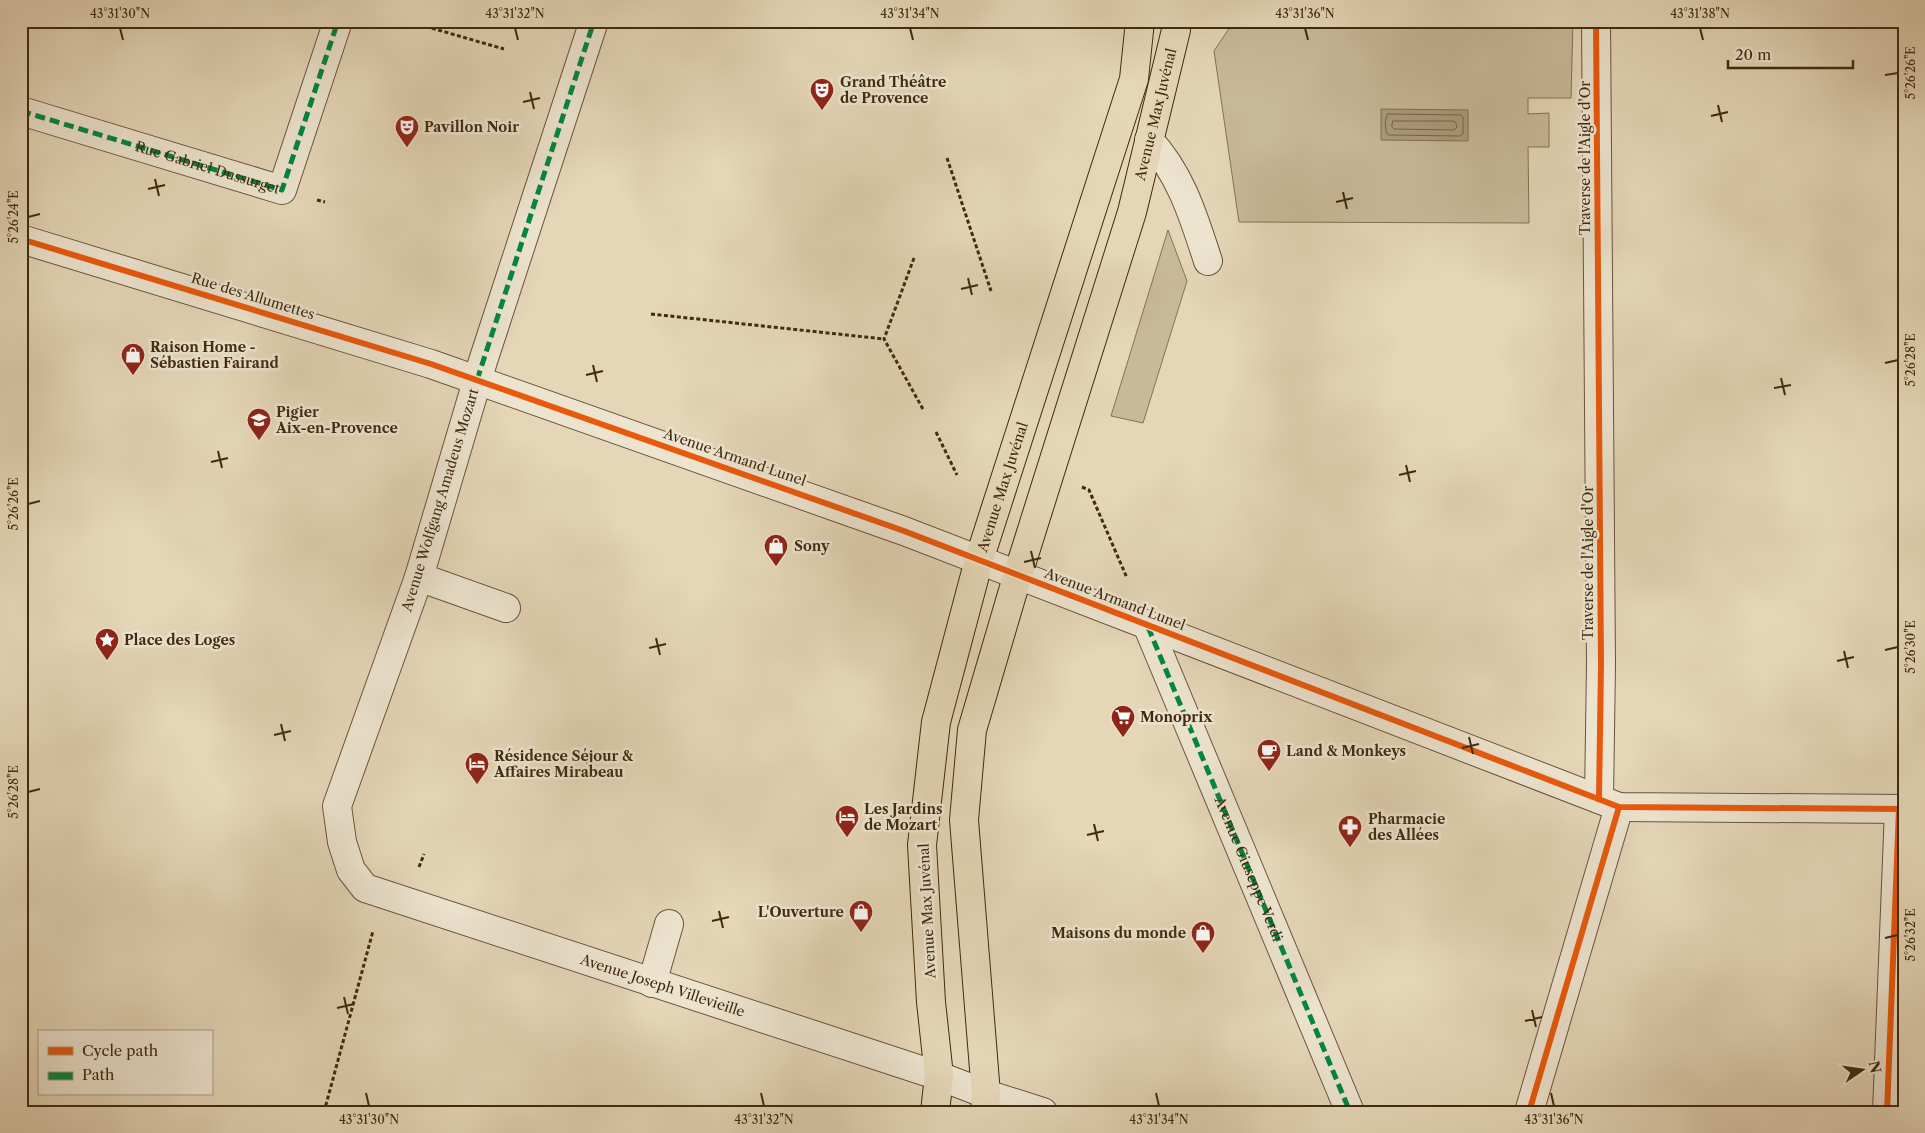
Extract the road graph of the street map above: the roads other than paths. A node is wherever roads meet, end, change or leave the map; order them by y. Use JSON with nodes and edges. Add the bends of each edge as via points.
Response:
{"nodes":[{"id":1,"x":338,"y":21,"type":"edge"},
{"id":2,"x":594,"y":21,"type":"edge"},
{"id":3,"x":1140,"y":21,"type":"edge"},
{"id":4,"x":1596,"y":21,"type":"edge"},
{"id":5,"x":1177,"y":24,"type":"edge"},
{"id":6,"x":21,"y":111,"type":"edge"},
{"id":7,"x":1149,"y":140,"type":"junction"},
{"id":8,"x":21,"y":239,"type":"edge"},
{"id":9,"x":1208,"y":261,"type":"dead end"},
{"id":10,"x":477,"y":380,"type":"junction"},
{"id":11,"x":979,"y":560,"type":"junction"},
{"id":12,"x":1018,"y":574,"type":"junction"},
{"id":13,"x":419,"y":577,"type":"junction"},
{"id":14,"x":506,"y":608,"type":"dead end"},
{"id":15,"x":1148,"y":626,"type":"junction"},
{"id":16,"x":1609,"y":803,"type":"junction"},
{"id":17,"x":337,"y":806,"type":"joint"},
{"id":18,"x":1901,"y":809,"type":"edge"},
{"id":19,"x":669,"y":924,"type":"dead end"},
{"id":20,"x":652,"y":983,"type":"junction"},
{"id":21,"x":939,"y":1076,"type":"junction"},
{"id":22,"x":985,"y":1103,"type":"edge"},
{"id":23,"x":935,"y":1112,"type":"edge"},
{"id":24,"x":1043,"y":1112,"type":"edge"},
{"id":25,"x":1350,"y":1112,"type":"edge"},
{"id":26,"x":1529,"y":1112,"type":"edge"},
{"id":27,"x":1887,"y":1112,"type":"edge"}],
"edges":[{"from":1,"to":6,"type":"street","name":"Rue Gabriel Dussurget","via":[[282,190]]},
{"from":2,"to":10,"type":"street","name":"Avenue Wolfgang Amadeus Mozart"},
{"from":3,"to":11,"type":"main road","name":"Avenue Max Juvénal","via":[[1134,79]]},
{"from":4,"to":16,"type":"street","name":"Traverse de l'Aigle d'Or","via":[[1601,654]]},
{"from":5,"to":7,"type":"main road","name":"Avenue Max Juvénal"},
{"from":7,"to":9,"type":"street","via":[[1175,174],[1190,206]]},
{"from":7,"to":12,"type":"main road","name":"Avenue Max Juvénal","via":[[1132,212]]},
{"from":8,"to":10,"type":"street","name":"Rue des Allumettes"},
{"from":10,"to":11,"type":"street","name":"Avenue Armand Lunel","via":[[895,527]]},
{"from":10,"to":13,"type":"street","name":"Avenue Wolfgang Amadeus Mozart"},
{"from":11,"to":12,"type":"street","name":"Avenue Armand Lunel"},
{"from":11,"to":21,"type":"main road","name":"Avenue Max Juvénal","via":[[936,722],[922,845]]},
{"from":12,"to":15,"type":"street","name":"Avenue Armand Lunel"},
{"from":12,"to":22,"type":"main road","name":"Avenue Max Juvénal","via":[[972,730],[964,820]]},
{"from":13,"to":14,"type":"street"},
{"from":13,"to":17,"type":"street","name":"Avenue Wolfgang Amadeus Mozart"},
{"from":15,"to":16,"type":"street","name":"Avenue Armand Lunel"},
{"from":15,"to":25,"type":"street","name":"Avenue Giuseppe Verdi"},
{"from":16,"to":18,"type":"street"},
{"from":16,"to":26,"type":"street","name":"Traverse de l'Aigle d'Or"},
{"from":17,"to":20,"type":"street","name":"Avenue Joseph Villevieille","via":[[342,842],[351,870],[365,888]]},
{"from":18,"to":27,"type":"street"},
{"from":19,"to":20,"type":"street"},
{"from":20,"to":21,"type":"street","name":"Avenue Joseph Villevieille"},
{"from":21,"to":22,"type":"street","name":"Avenue Joseph Villevieille"},
{"from":21,"to":23,"type":"main road","name":"Avenue Max Juvénal"},
{"from":22,"to":24,"type":"street","name":"Avenue Joseph Villevieille"}]}
